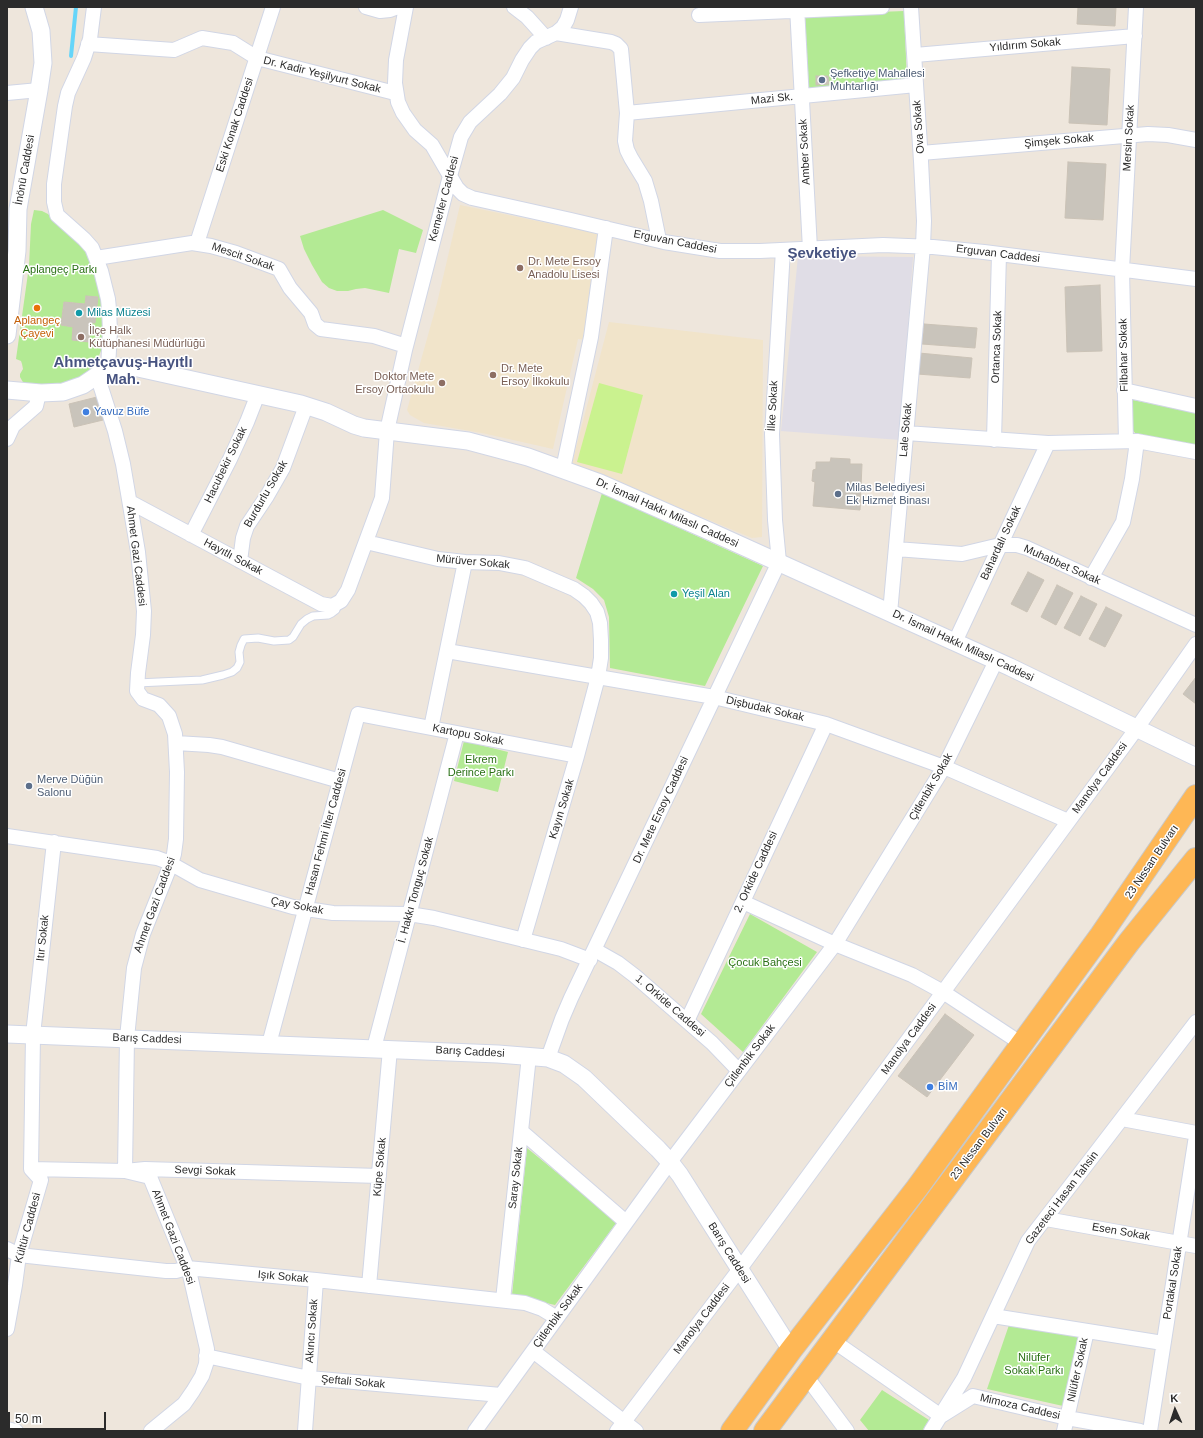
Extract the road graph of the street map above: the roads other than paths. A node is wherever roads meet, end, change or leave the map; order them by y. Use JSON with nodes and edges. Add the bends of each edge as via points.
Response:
{"nodes":[{"id":1,"x":34,"y":7,"type":"edge"},
{"id":2,"x":94,"y":7,"type":"edge"},
{"id":3,"x":273,"y":7,"type":"edge"},
{"id":4,"x":366,"y":7,"type":"edge"},
{"id":5,"x":398,"y":7,"type":"edge"},
{"id":6,"x":406,"y":7,"type":"edge"},
{"id":7,"x":514,"y":7,"type":"edge"},
{"id":8,"x":571,"y":7,"type":"edge"},
{"id":9,"x":882,"y":7,"type":"edge"},
{"id":10,"x":912,"y":7,"type":"edge"},
{"id":11,"x":1136,"y":7,"type":"edge"},
{"id":12,"x":797,"y":9,"type":"edge"},
{"id":13,"x":699,"y":15,"type":"dead end"},
{"id":14,"x":551,"y":36,"type":"junction"},
{"id":15,"x":1135,"y":36,"type":"junction"},
{"id":16,"x":88,"y":44,"type":"junction"},
{"id":17,"x":914,"y":55,"type":"junction"},
{"id":18,"x":257,"y":58,"type":"junction"},
{"id":19,"x":916,"y":85,"type":"junction"},
{"id":20,"x":39,"y":90,"type":"junction"},
{"id":21,"x":7,"y":93,"type":"edge"},
{"id":22,"x":395,"y":93,"type":"junction"},
{"id":23,"x":802,"y":96,"type":"junction"},
{"id":24,"x":627,"y":113,"type":"junction"},
{"id":25,"x":1129,"y":135,"type":"junction"},
{"id":26,"x":1196,"y":140,"type":"edge"},
{"id":27,"x":921,"y":153,"type":"junction"},
{"id":28,"x":450,"y":176,"type":"junction"},
{"id":29,"x":606,"y":228,"type":"junction"},
{"id":30,"x":659,"y":240,"type":"junction"},
{"id":31,"x":197,"y":243,"type":"junction"},
{"id":32,"x":923,"y":246,"type":"junction"},
{"id":33,"x":810,"y":249,"type":"junction"},
{"id":34,"x":783,"y":250,"type":"junction"},
{"id":35,"x":999,"y":254,"type":"junction"},
{"id":36,"x":96,"y":258,"type":"junction"},
{"id":37,"x":1122,"y":270,"type":"junction"},
{"id":38,"x":1196,"y":279,"type":"edge"},
{"id":39,"x":11,"y":282,"type":"edge"},
{"id":40,"x":7,"y":335,"type":"edge"},
{"id":41,"x":406,"y":346,"type":"junction"},
{"id":42,"x":102,"y":372,"type":"junction"},
{"id":43,"x":7,"y":390,"type":"edge"},
{"id":44,"x":1124,"y":390,"type":"junction"},
{"id":45,"x":39,"y":393,"type":"junction"},
{"id":46,"x":258,"y":394,"type":"junction"},
{"id":47,"x":306,"y":406,"type":"junction"},
{"id":48,"x":1196,"y":406,"type":"edge"},
{"id":49,"x":388,"y":431,"type":"junction"},
{"id":50,"x":906,"y":433,"type":"junction"},
{"id":51,"x":8,"y":436,"type":"edge"},
{"id":52,"x":994,"y":440,"type":"junction"},
{"id":53,"x":1131,"y":441,"type":"junction"},
{"id":54,"x":1048,"y":443,"type":"junction"},
{"id":55,"x":1196,"y":452,"type":"edge"},
{"id":56,"x":563,"y":469,"type":"junction"},
{"id":57,"x":130,"y":502,"type":"junction"},
{"id":58,"x":191,"y":535,"type":"junction"},
{"id":59,"x":366,"y":542,"type":"junction"},
{"id":60,"x":1000,"y":545,"type":"junction"},
{"id":61,"x":896,"y":549,"type":"junction"},
{"id":62,"x":240,"y":561,"type":"junction"},
{"id":63,"x":465,"y":562,"type":"junction"},
{"id":64,"x":778,"y":562,"type":"junction"},
{"id":65,"x":1091,"y":578,"type":"junction"},
{"id":66,"x":337,"y":604,"type":"junction"},
{"id":67,"x":890,"y":613,"type":"junction"},
{"id":68,"x":1196,"y":625,"type":"edge"},
{"id":69,"x":954,"y":642,"type":"junction"},
{"id":70,"x":1196,"y":644,"type":"edge"},
{"id":71,"x":447,"y":651,"type":"junction"},
{"id":72,"x":996,"y":661,"type":"junction"},
{"id":73,"x":598,"y":677,"type":"junction"},
{"id":74,"x":137,"y":683,"type":"junction"},
{"id":75,"x":714,"y":697,"type":"junction"},
{"id":76,"x":358,"y":714,"type":"joint"},
{"id":77,"x":826,"y":724,"type":"junction"},
{"id":78,"x":431,"y":728,"type":"junction"},
{"id":79,"x":1137,"y":728,"type":"junction"},
{"id":80,"x":457,"y":733,"type":"junction"},
{"id":81,"x":176,"y":743,"type":"junction"},
{"id":82,"x":577,"y":756,"type":"junction"},
{"id":83,"x":1196,"y":757,"type":"edge"},
{"id":84,"x":944,"y":767,"type":"junction"},
{"id":85,"x":340,"y":781,"type":"junction"},
{"id":86,"x":1196,"y":796,"type":"edge"},
{"id":87,"x":1068,"y":821,"type":"junction"},
{"id":88,"x":7,"y":836,"type":"edge"},
{"id":89,"x":54,"y":842,"type":"junction"},
{"id":90,"x":1196,"y":859,"type":"edge"},
{"id":91,"x":171,"y":864,"type":"junction"},
{"id":92,"x":743,"y":902,"type":"junction"},
{"id":93,"x":305,"y":910,"type":"junction"},
{"id":94,"x":410,"y":914,"type":"junction"},
{"id":95,"x":523,"y":940,"type":"junction"},
{"id":96,"x":835,"y":944,"type":"junction"},
{"id":97,"x":593,"y":955,"type":"junction"},
{"id":98,"x":943,"y":992,"type":"junction"},
{"id":99,"x":687,"y":1021,"type":"junction"},
{"id":100,"x":1196,"y":1022,"type":"edge"},
{"id":101,"x":7,"y":1034,"type":"edge"},
{"id":102,"x":33,"y":1035,"type":"junction"},
{"id":103,"x":127,"y":1038,"type":"junction"},
{"id":104,"x":269,"y":1044,"type":"junction"},
{"id":105,"x":1022,"y":1044,"type":"junction"},
{"id":106,"x":382,"y":1048,"type":"junction"},
{"id":107,"x":529,"y":1056,"type":"junction"},
{"id":108,"x":548,"y":1058,"type":"junction"},
{"id":109,"x":739,"y":1071,"type":"junction"},
{"id":110,"x":1122,"y":1119,"type":"junction"},
{"id":111,"x":521,"y":1131,"type":"junction"},
{"id":112,"x":1196,"y":1134,"type":"edge"},
{"id":113,"x":670,"y":1162,"type":"junction"},
{"id":114,"x":31,"y":1169,"type":"junction"},
{"id":115,"x":125,"y":1171,"type":"junction"},
{"id":116,"x":379,"y":1176,"type":"junction"},
{"id":117,"x":1046,"y":1219,"type":"junction"},
{"id":118,"x":626,"y":1222,"type":"junction"},
{"id":119,"x":1179,"y":1243,"type":"junction"},
{"id":120,"x":1196,"y":1246,"type":"edge"},
{"id":121,"x":13,"y":1252,"type":"edge"},
{"id":122,"x":187,"y":1268,"type":"junction"},
{"id":123,"x":739,"y":1270,"type":"junction"},
{"id":124,"x":316,"y":1280,"type":"junction"},
{"id":125,"x":369,"y":1286,"type":"junction"},
{"id":126,"x":503,"y":1300,"type":"junction"},
{"id":127,"x":994,"y":1316,"type":"junction"},
{"id":128,"x":557,"y":1318,"type":"junction"},
{"id":129,"x":7,"y":1329,"type":"edge"},
{"id":130,"x":1087,"y":1330,"type":"junction"},
{"id":131,"x":832,"y":1340,"type":"junction"},
{"id":132,"x":1163,"y":1343,"type":"junction"},
{"id":133,"x":791,"y":1350,"type":"junction"},
{"id":134,"x":533,"y":1352,"type":"junction"},
{"id":135,"x":206,"y":1356,"type":"junction"},
{"id":136,"x":806,"y":1376,"type":"junction"},
{"id":137,"x":309,"y":1378,"type":"junction"},
{"id":138,"x":501,"y":1395,"type":"junction"},
{"id":139,"x":941,"y":1416,"type":"junction"},
{"id":140,"x":1066,"y":1425,"type":"edge"},
{"id":141,"x":621,"y":1427,"type":"edge"},
{"id":142,"x":7,"y":1429,"type":"edge"},
{"id":143,"x":16,"y":1431,"type":"edge"},
{"id":144,"x":151,"y":1431,"type":"edge"},
{"id":145,"x":305,"y":1431,"type":"edge"},
{"id":146,"x":475,"y":1431,"type":"edge"},
{"id":147,"x":636,"y":1431,"type":"edge"},
{"id":148,"x":732,"y":1431,"type":"edge"},
{"id":149,"x":765,"y":1431,"type":"edge"},
{"id":150,"x":847,"y":1431,"type":"edge"},
{"id":151,"x":931,"y":1431,"type":"edge"},
{"id":152,"x":1140,"y":1431,"type":"edge"},
{"id":153,"x":1150,"y":1431,"type":"edge"}],
"edges":[{"from":1,"to":20,"type":"street","name":"İnönü Caddesi","via":[[42,46]]},
{"from":2,"to":16,"type":"street"},
{"from":3,"to":18,"type":"street","name":"Eski Konak Caddesi"},
{"from":4,"to":5,"type":"street","via":[[380,11]]},
{"from":6,"to":22,"type":"street","name":"Erguvan Caddesi","via":[[396,60]]},
{"from":7,"to":14,"type":"street"},
{"from":8,"to":14,"type":"street","name":"Kemerler Caddesi","via":[[567,20]]},
{"from":9,"to":12,"type":"street"},
{"from":10,"to":17,"type":"street","name":"Ova Sokak"},
{"from":11,"to":15,"type":"street","name":"Mersin Sokak"},
{"from":12,"to":13,"type":"street"},
{"from":12,"to":23,"type":"street","name":"Amber Sokak"},
{"from":14,"to":24,"type":"street","via":[[611,42],[619,46]]},
{"from":14,"to":28,"type":"street","name":"Kemerler Caddesi","via":[[536,42],[530,48],[513,78],[470,122],[461,137]]},
{"from":15,"to":17,"type":"street","name":"Yıldırım Sokak"},
{"from":15,"to":25,"type":"street","name":"Mersin Sokak"},
{"from":16,"to":18,"type":"street","name":"Dr. Kadir Yeşilyurt Sokak","via":[[174,50],[202,38],[233,43]]},
{"from":16,"to":36,"type":"street","via":[[65,106],[54,202],[58,215],[84,238]]},
{"from":17,"to":19,"type":"street","name":"Ova Sokak"},
{"from":18,"to":22,"type":"street","name":"Dr. Kadir Yeşilyurt Sokak"},
{"from":18,"to":31,"type":"street","name":"Eski Konak Caddesi"},
{"from":19,"to":23,"type":"street","name":"Mazi Sk."},
{"from":19,"to":27,"type":"street","name":"Ova Sokak"},
{"from":20,"to":21,"type":"street"},
{"from":20,"to":39,"type":"street","name":"İnönü Caddesi","via":[[18,209],[17,251]]},
{"from":22,"to":28,"type":"street","name":"Erguvan Caddesi","via":[[403,112],[415,130],[432,146]]},
{"from":23,"to":24,"type":"street","name":"Mazi Sk."},
{"from":23,"to":33,"type":"street","name":"Amber Sokak"},
{"from":24,"to":30,"type":"street","via":[[627,150],[645,181]]},
{"from":25,"to":26,"type":"street","name":"Şimşek Sokak","via":[[1168,135]]},
{"from":25,"to":27,"type":"street","name":"Şimşek Sokak"},
{"from":25,"to":37,"type":"street","name":"Mersin Sokak"},
{"from":27,"to":32,"type":"street","name":"Ova Sokak"},
{"from":28,"to":29,"type":"street","name":"Erguvan Caddesi","via":[[463,194],[472,198]]},
{"from":28,"to":41,"type":"street","name":"Kemerler Caddesi"},
{"from":29,"to":30,"type":"street","name":"Erguvan Caddesi"},
{"from":29,"to":56,"type":"street","via":[[594,323]]},
{"from":30,"to":34,"type":"street","name":"Erguvan Caddesi","via":[[720,251]]},
{"from":31,"to":36,"type":"street","name":"Mescit Sokak"},
{"from":31,"to":41,"type":"street","name":"Mescit Sokak","via":[[236,253],[279,269],[290,288],[311,313],[315,324],[321,329],[374,336]]},
{"from":32,"to":33,"type":"street","name":"Erguvan Caddesi","via":[[883,245]]},
{"from":32,"to":35,"type":"street","name":"Erguvan Caddesi"},
{"from":32,"to":50,"type":"street","name":"Lale Sokak"},
{"from":33,"to":34,"type":"street","name":"Erguvan Caddesi"},
{"from":34,"to":64,"type":"street","name":"İlke Sokak","via":[[772,434]]},
{"from":35,"to":37,"type":"street","name":"Erguvan Caddesi"},
{"from":35,"to":52,"type":"street","name":"Ortanca Sokak"},
{"from":36,"to":42,"type":"street","via":[[108,299],[110,331]]},
{"from":37,"to":38,"type":"street","name":"Erguvan Caddesi"},
{"from":37,"to":44,"type":"street","name":"Filbahar Sokak"},
{"from":39,"to":40,"type":"street","name":"İnönü Caddesi"},
{"from":41,"to":49,"type":"street","name":"Kemerler Caddesi"},
{"from":42,"to":45,"type":"street","via":[[92,380],[63,392]]},
{"from":42,"to":46,"type":"street","name":"Dr. İsmail Hakkı Milaslı Caddesi","via":[[125,367],[151,370]]},
{"from":42,"to":57,"type":"street","name":"Ahmet Gazi Caddesi"},
{"from":43,"to":45,"type":"street"},
{"from":44,"to":48,"type":"street"},
{"from":44,"to":53,"type":"street","name":"Filbahar Sokak"},
{"from":45,"to":51,"type":"street","via":[[36,406],[14,426]]},
{"from":46,"to":47,"type":"street","name":"Dr. İsmail Hakkı Milaslı Caddesi"},
{"from":46,"to":58,"type":"street","name":"Hacubekir Sokak","via":[[230,459]]},
{"from":47,"to":49,"type":"street","name":"Dr. İsmail Hakkı Milaslı Caddesi","via":[[354,425]]},
{"from":47,"to":62,"type":"street","name":"Burdurlu Sokak","via":[[283,468],[247,526]]},
{"from":49,"to":56,"type":"street","name":"Dr. İsmail Hakkı Milaslı Caddesi","via":[[468,441]]},
{"from":49,"to":59,"type":"street","via":[[382,498]]},
{"from":50,"to":52,"type":"street"},
{"from":50,"to":61,"type":"street","name":"Lale Sokak"},
{"from":52,"to":54,"type":"street"},
{"from":53,"to":54,"type":"street"},
{"from":53,"to":55,"type":"street"},
{"from":53,"to":65,"type":"street","name":"Filbahar Sokak","via":[[1132,479],[1123,522]]},
{"from":54,"to":60,"type":"street","name":"Bahardalı Sokak"},
{"from":56,"to":64,"type":"street","name":"Dr. İsmail Hakkı Milaslı Caddesi"},
{"from":57,"to":58,"type":"street","name":"Hayıtlı Sokak"},
{"from":57,"to":74,"type":"street","name":"Ahmet Gazi Caddesi","via":[[144,612]]},
{"from":58,"to":62,"type":"street","name":"Hayıtlı Sokak"},
{"from":59,"to":63,"type":"street","name":"Mürüver Sokak","via":[[422,556]]},
{"from":59,"to":66,"type":"street","via":[[345,597]]},
{"from":60,"to":61,"type":"street","name":"Muhabbet Sokak","via":[[962,554]]},
{"from":60,"to":65,"type":"street","name":"Muhabbet Sokak","via":[[1027,548]]},
{"from":60,"to":69,"type":"street","name":"Bahardalı Sokak"},
{"from":61,"to":67,"type":"street","name":"Lale Sokak"},
{"from":62,"to":66,"type":"street","name":"Hayıtlı Sokak","via":[[321,604]]},
{"from":63,"to":71,"type":"street"},
{"from":63,"to":73,"type":"street","name":"Mürüver Sokak","via":[[499,563],[525,568],[574,589],[584,596],[597,612],[600,623],[601,658]]},
{"from":64,"to":67,"type":"street","name":"Dr. İsmail Hakkı Milaslı Caddesi"},
{"from":64,"to":75,"type":"street","name":"Dr. Mete Ersoy Caddesi"},
{"from":65,"to":68,"type":"street","name":"Muhabbet Sokak"},
{"from":66,"to":74,"type":"lane","via":[[336,610],[332,613],[307,619],[300,624],[289,640],[244,639],[239,652],[240,662],[232,672],[202,680]]},
{"from":67,"to":69,"type":"street","name":"Dr. İsmail Hakkı Milaslı Caddesi"},
{"from":69,"to":72,"type":"street","name":"Dr. İsmail Hakkı Milaslı Caddesi"},
{"from":70,"to":79,"type":"street","name":"Manolya Caddesi"},
{"from":71,"to":73,"type":"street","name":"Dişbudak Sokak"},
{"from":71,"to":78,"type":"street"},
{"from":72,"to":79,"type":"street","name":"Dr. İsmail Hakkı Milaslı Caddesi"},
{"from":72,"to":84,"type":"street","name":"Çitlenbik Sokak"},
{"from":73,"to":75,"type":"street","name":"Dişbudak Sokak"},
{"from":73,"to":82,"type":"street","name":"Kayın Sokak"},
{"from":74,"to":81,"type":"street","name":"Ahmet Gazi Caddesi","via":[[143,699],[159,705],[169,716]]},
{"from":75,"to":77,"type":"street","name":"Dişbudak Sokak"},
{"from":75,"to":97,"type":"street","name":"Dr. Mete Ersoy Caddesi"},
{"from":76,"to":78,"type":"street","name":"Kartopu Sokak"},
{"from":76,"to":85,"type":"street","name":"Hasan Fehmi İlter Caddesi"},
{"from":77,"to":84,"type":"street","name":"Dişbudak Sokak"},
{"from":77,"to":92,"type":"street","name":"2. Orkide Caddesi"},
{"from":78,"to":80,"type":"street","name":"Kartopu Sokak"},
{"from":79,"to":83,"type":"street","name":"Dr. İsmail Hakkı Milaslı Caddesi"},
{"from":79,"to":87,"type":"street","name":"Manolya Caddesi"},
{"from":80,"to":82,"type":"street","name":"Kartopu Sokak"},
{"from":80,"to":94,"type":"street","name":"İ. Hakkı Tonguç Sokak"},
{"from":81,"to":85,"type":"street","via":[[222,747]]},
{"from":81,"to":91,"type":"street","name":"Ahmet Gazi Caddesi","via":[[176,840]]},
{"from":82,"to":95,"type":"street","name":"Kayın Sokak"},
{"from":84,"to":87,"type":"street","name":"Dişbudak Sokak"},
{"from":84,"to":96,"type":"street","name":"Çitlenbik Sokak"},
{"from":85,"to":93,"type":"street","name":"Hasan Fehmi İlter Caddesi"},
{"from":86,"to":105,"type":"highway","name":"23 Nissan Bulvarı","via":[[1122,905]]},
{"from":87,"to":98,"type":"street","name":"Manolya Caddesi"},
{"from":88,"to":89,"type":"street","name":"Çay Sokak"},
{"from":89,"to":91,"type":"street","name":"Çay Sokak","via":[[157,858]]},
{"from":89,"to":102,"type":"street","name":"Itır Sokak"},
{"from":90,"to":131,"type":"highway","name":"23 Nissan Bulvarı","via":[[1121,953]]},
{"from":91,"to":93,"type":"street","name":"Çay Sokak","via":[[200,880]]},
{"from":91,"to":103,"type":"street","name":"Ahmet Gazi Caddesi","via":[[138,952],[131,987]]},
{"from":92,"to":96,"type":"street"},
{"from":92,"to":99,"type":"street","name":"2. Orkide Caddesi"},
{"from":93,"to":94,"type":"street","name":"Çay Sokak"},
{"from":93,"to":104,"type":"street","name":"Hasan Fehmi İlter Caddesi"},
{"from":94,"to":95,"type":"street","name":"Çay Sokak"},
{"from":94,"to":106,"type":"street","name":"İ. Hakkı Tonguç Sokak"},
{"from":95,"to":97,"type":"street","name":"Çay Sokak"},
{"from":96,"to":98,"type":"street","via":[[901,971]]},
{"from":96,"to":109,"type":"street","name":"Çitlenbik Sokak"},
{"from":97,"to":99,"type":"street","name":"1. Orkide Caddesi","via":[[618,963],[630,971]]},
{"from":97,"to":108,"type":"street","name":"Dr. Mete Ersoy Caddesi","via":[[562,1019]]},
{"from":98,"to":105,"type":"street"},
{"from":98,"to":123,"type":"street","name":"Manolya Caddesi"},
{"from":99,"to":109,"type":"street","name":"1. Orkide Caddesi"},
{"from":100,"to":110,"type":"street","name":"Gazeteci Hasan Tahsin"},
{"from":101,"to":102,"type":"street","name":"Barış Caddesi"},
{"from":102,"to":103,"type":"street","name":"Barış Caddesi"},
{"from":102,"to":114,"type":"street","name":"Kültür Caddesi"},
{"from":103,"to":104,"type":"street","name":"Barış Caddesi"},
{"from":103,"to":115,"type":"street","name":"Ahmet Gazi Caddesi"},
{"from":104,"to":106,"type":"street","name":"Barış Caddesi"},
{"from":105,"to":133,"type":"highway","name":"23 Nissan Bulvarı","via":[[917,1188]]},
{"from":106,"to":107,"type":"street","name":"Barış Caddesi"},
{"from":106,"to":116,"type":"street","name":"Küpe Sokak"},
{"from":107,"to":108,"type":"street","name":"Barış Caddesi"},
{"from":107,"to":111,"type":"street","name":"Saray Sokak"},
{"from":108,"to":113,"type":"street","name":"Barış Caddesi","via":[[564,1064],[584,1078]]},
{"from":109,"to":113,"type":"street","name":"Çitlenbik Sokak"},
{"from":110,"to":112,"type":"street"},
{"from":110,"to":117,"type":"street","name":"Gazeteci Hasan Tahsin"},
{"from":111,"to":118,"type":"street"},
{"from":111,"to":126,"type":"street","name":"Saray Sokak"},
{"from":112,"to":119,"type":"street","name":"Portakal Sokak"},
{"from":113,"to":118,"type":"street","name":"Çitlenbik Sokak"},
{"from":113,"to":123,"type":"street","name":"Barış Caddesi"},
{"from":114,"to":115,"type":"street","name":"Sevgi Sokak"},
{"from":114,"to":121,"type":"street","name":"Kültür Caddesi","via":[[41,1180]]},
{"from":115,"to":116,"type":"street","name":"Sevgi Sokak","via":[[145,1169]]},
{"from":115,"to":122,"type":"street","name":"Ahmet Gazi Caddesi","via":[[150,1177]]},
{"from":116,"to":125,"type":"street","name":"Küpe Sokak"},
{"from":117,"to":119,"type":"street","name":"Esen Sokak"},
{"from":117,"to":127,"type":"street","name":"Gazeteci Hasan Tahsin","via":[[1028,1241]]},
{"from":118,"to":128,"type":"street","name":"Çitlenbik Sokak"},
{"from":119,"to":120,"type":"street","name":"Esen Sokak"},
{"from":119,"to":132,"type":"street","name":"Portakal Sokak"},
{"from":121,"to":122,"type":"street","name":"Işık Sokak","via":[[172,1271]]},
{"from":121,"to":129,"type":"street","name":"Kültür Caddesi","via":[[16,1285]]},
{"from":122,"to":124,"type":"street","name":"Işık Sokak"},
{"from":122,"to":135,"type":"street","name":"Ahmet Gazi Caddesi","via":[[205,1337]]},
{"from":123,"to":133,"type":"street","name":"Barış Caddesi"},
{"from":123,"to":141,"type":"street","name":"Manolya Caddesi"},
{"from":124,"to":125,"type":"street","name":"Işık Sokak"},
{"from":124,"to":137,"type":"street","name":"Akıncı Sokak"},
{"from":125,"to":126,"type":"street","name":"Işık Sokak"},
{"from":126,"to":128,"type":"street","name":"Işık Sokak","via":[[534,1305]]},
{"from":127,"to":130,"type":"street","name":"Nilüfer Sokak"},
{"from":127,"to":139,"type":"street","name":"Gazeteci Hasan Tahsin","via":[[964,1378]]},
{"from":128,"to":134,"type":"street","name":"Çitlenbik Sokak"},
{"from":130,"to":132,"type":"street"},
{"from":130,"to":140,"type":"street","name":"Nilüfer Sokak"},
{"from":131,"to":136,"type":"highway","name":"23 Nissan Bulvarı"},
{"from":131,"to":139,"type":"street"},
{"from":132,"to":153,"type":"street","name":"Portakal Sokak"},
{"from":133,"to":148,"type":"highway","name":"23 Nissan Bulvarı"},
{"from":134,"to":138,"type":"street","name":"Çitlenbik Sokak"},
{"from":134,"to":141,"type":"street"},
{"from":135,"to":137,"type":"street","name":"Şeftali Sokak"},
{"from":135,"to":144,"type":"street","name":"Ahmet Gazi Caddesi","via":[[202,1376],[184,1404]]},
{"from":136,"to":149,"type":"highway","name":"23 Nissan Bulvarı"},
{"from":136,"to":150,"type":"street"},
{"from":137,"to":138,"type":"street","name":"Şeftali Sokak"},
{"from":137,"to":145,"type":"street","name":"Akıncı Sokak"},
{"from":138,"to":146,"type":"street","name":"Çitlenbik Sokak"},
{"from":139,"to":140,"type":"street","name":"Mimoza Caddesi","via":[[973,1396]]},
{"from":139,"to":151,"type":"street","name":"Gazeteci Hasan Tahsin"},
{"from":140,"to":152,"type":"street","name":"Mimoza Caddesi"},
{"from":141,"to":147,"type":"street"},
{"from":142,"to":143,"type":"street"}]}
